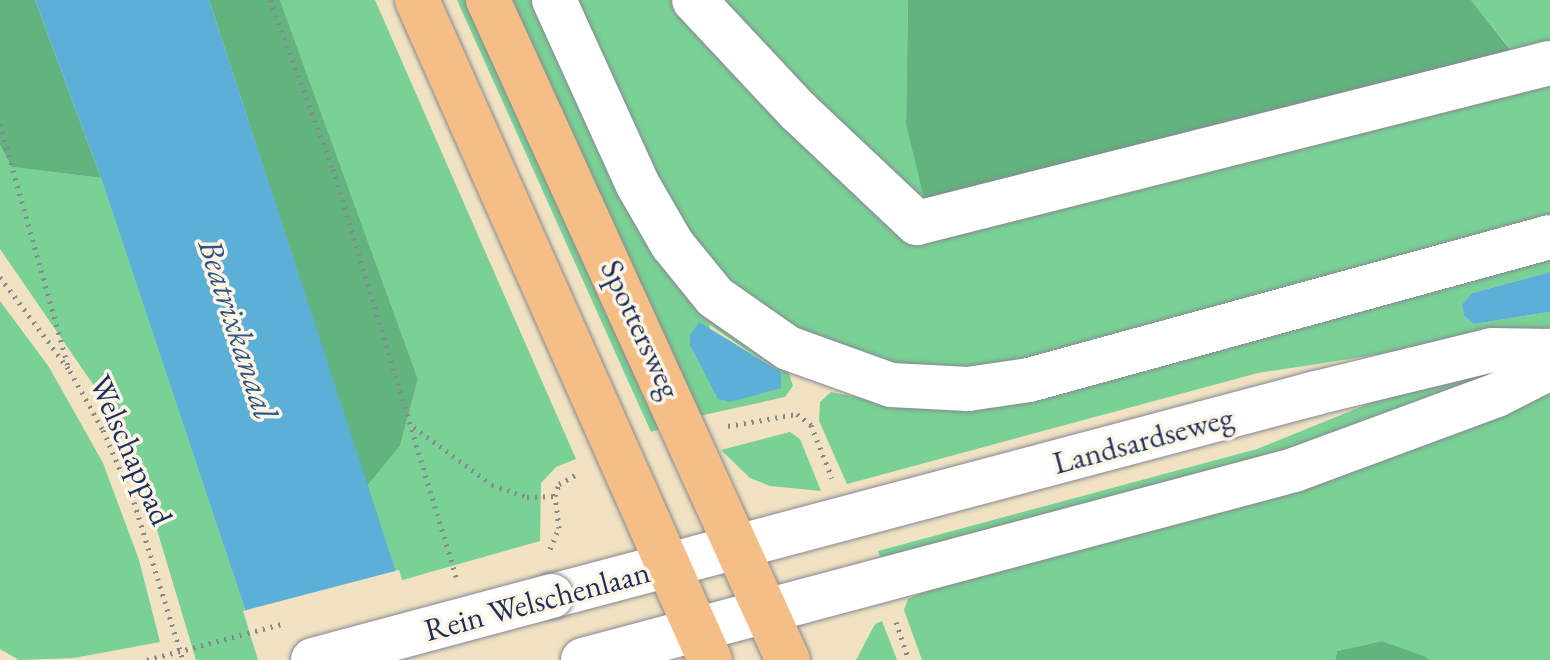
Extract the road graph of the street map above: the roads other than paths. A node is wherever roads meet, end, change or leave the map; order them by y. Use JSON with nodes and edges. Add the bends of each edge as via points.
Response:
{"nodes":[{"id":1,"x":417,"y":0,"type":"edge"},
{"id":2,"x":488,"y":0,"type":"edge"},
{"id":3,"x":554,"y":0,"type":"edge"},
{"id":4,"x":694,"y":0,"type":"edge"},
{"id":5,"x":1550,"y":63,"type":"edge"},
{"id":6,"x":1550,"y":237,"type":"edge"},
{"id":7,"x":1550,"y":351,"type":"edge"},
{"id":8,"x":1550,"y":368,"type":"edge"},
{"id":9,"x":738,"y":548,"type":"junction"},
{"id":10,"x":668,"y":567,"type":"junction"},
{"id":11,"x":766,"y":613,"type":"junction"},
{"id":12,"x":704,"y":645,"type":"edge"},
{"id":13,"x":313,"y":660,"type":"edge"},
{"id":14,"x":583,"y":660,"type":"edge"},
{"id":15,"x":788,"y":660,"type":"edge"}],
"edges":[{"from":1,"to":10,"type":"main road"},
{"from":2,"to":9,"type":"main road","name":"Spottersweg"},
{"from":3,"to":6,"type":"street","name":"Spottersweg","via":[[638,185],[672,244],[715,297],[757,330],[891,385],[995,386]]},
{"from":4,"to":5,"type":"street","via":[[797,110],[917,223]]},
{"from":7,"to":9,"type":"street","name":"Landsardseweg","via":[[1492,350]]},
{"from":8,"to":11,"type":"street","via":[[1497,395],[1294,470]]},
{"from":9,"to":10,"type":"street","name":"Landsardseweg"},
{"from":9,"to":11,"type":"main road","name":"Spottersweg"},
{"from":10,"to":12,"type":"main road"},
{"from":10,"to":13,"type":"street","name":"Rein Welschenlaan","bridge":true},
{"from":11,"to":12,"type":"street"},
{"from":11,"to":15,"type":"main road","name":"Spottersweg"},
{"from":12,"to":14,"type":"street"}]}
